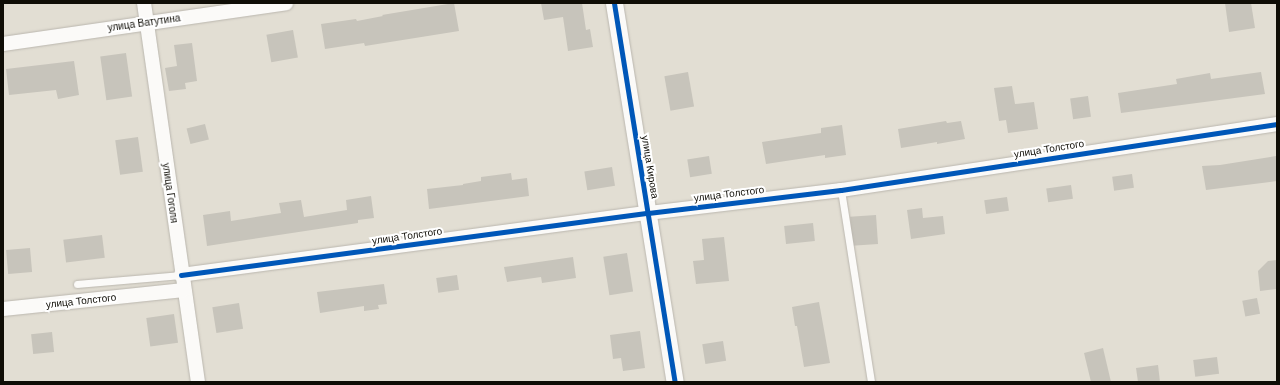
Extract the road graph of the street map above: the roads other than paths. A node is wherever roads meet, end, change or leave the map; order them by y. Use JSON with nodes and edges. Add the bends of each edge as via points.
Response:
{"nodes":[{"id":1,"x":144,"y":3,"type":"edge"},
{"id":2,"x":286,"y":3,"type":"edge"},
{"id":3,"x":614,"y":3,"type":"edge"},
{"id":4,"x":146,"y":22,"type":"junction"},
{"id":5,"x":3,"y":44,"type":"edge"},
{"id":6,"x":1277,"y":124,"type":"edge"},
{"id":7,"x":841,"y":190,"type":"junction"},
{"id":8,"x":648,"y":213,"type":"junction"},
{"id":9,"x":181,"y":275,"type":"junction"},
{"id":10,"x":77,"y":284,"type":"dead end"},
{"id":11,"x":184,"y":290,"type":"junction"},
{"id":12,"x":3,"y":309,"type":"edge"},
{"id":13,"x":198,"y":382,"type":"edge"},
{"id":14,"x":675,"y":382,"type":"edge"},
{"id":15,"x":871,"y":382,"type":"edge"}],
"edges":[{"from":1,"to":4,"type":"street","name":"улица Гоголя"},
{"from":2,"to":4,"type":"street","name":"улица Ватутина"},
{"from":3,"to":8,"type":"street","name":"улица Кирова"},
{"from":4,"to":5,"type":"street","name":"улица Ватутина"},
{"from":4,"to":9,"type":"street","name":"улица Гоголя"},
{"from":6,"to":7,"type":"street","name":"улица Толстого"},
{"from":7,"to":8,"type":"street","name":"улица Толстого"},
{"from":7,"to":15,"type":"lane"},
{"from":8,"to":9,"type":"street","name":"улица Толстого"},
{"from":8,"to":14,"type":"street","name":"улица Кирова"},
{"from":9,"to":10,"type":"lane"},
{"from":9,"to":11,"type":"street","name":"улица Гоголя"},
{"from":11,"to":12,"type":"street","name":"улица Толстого"},
{"from":11,"to":13,"type":"street","name":"улица Гоголя"}]}
